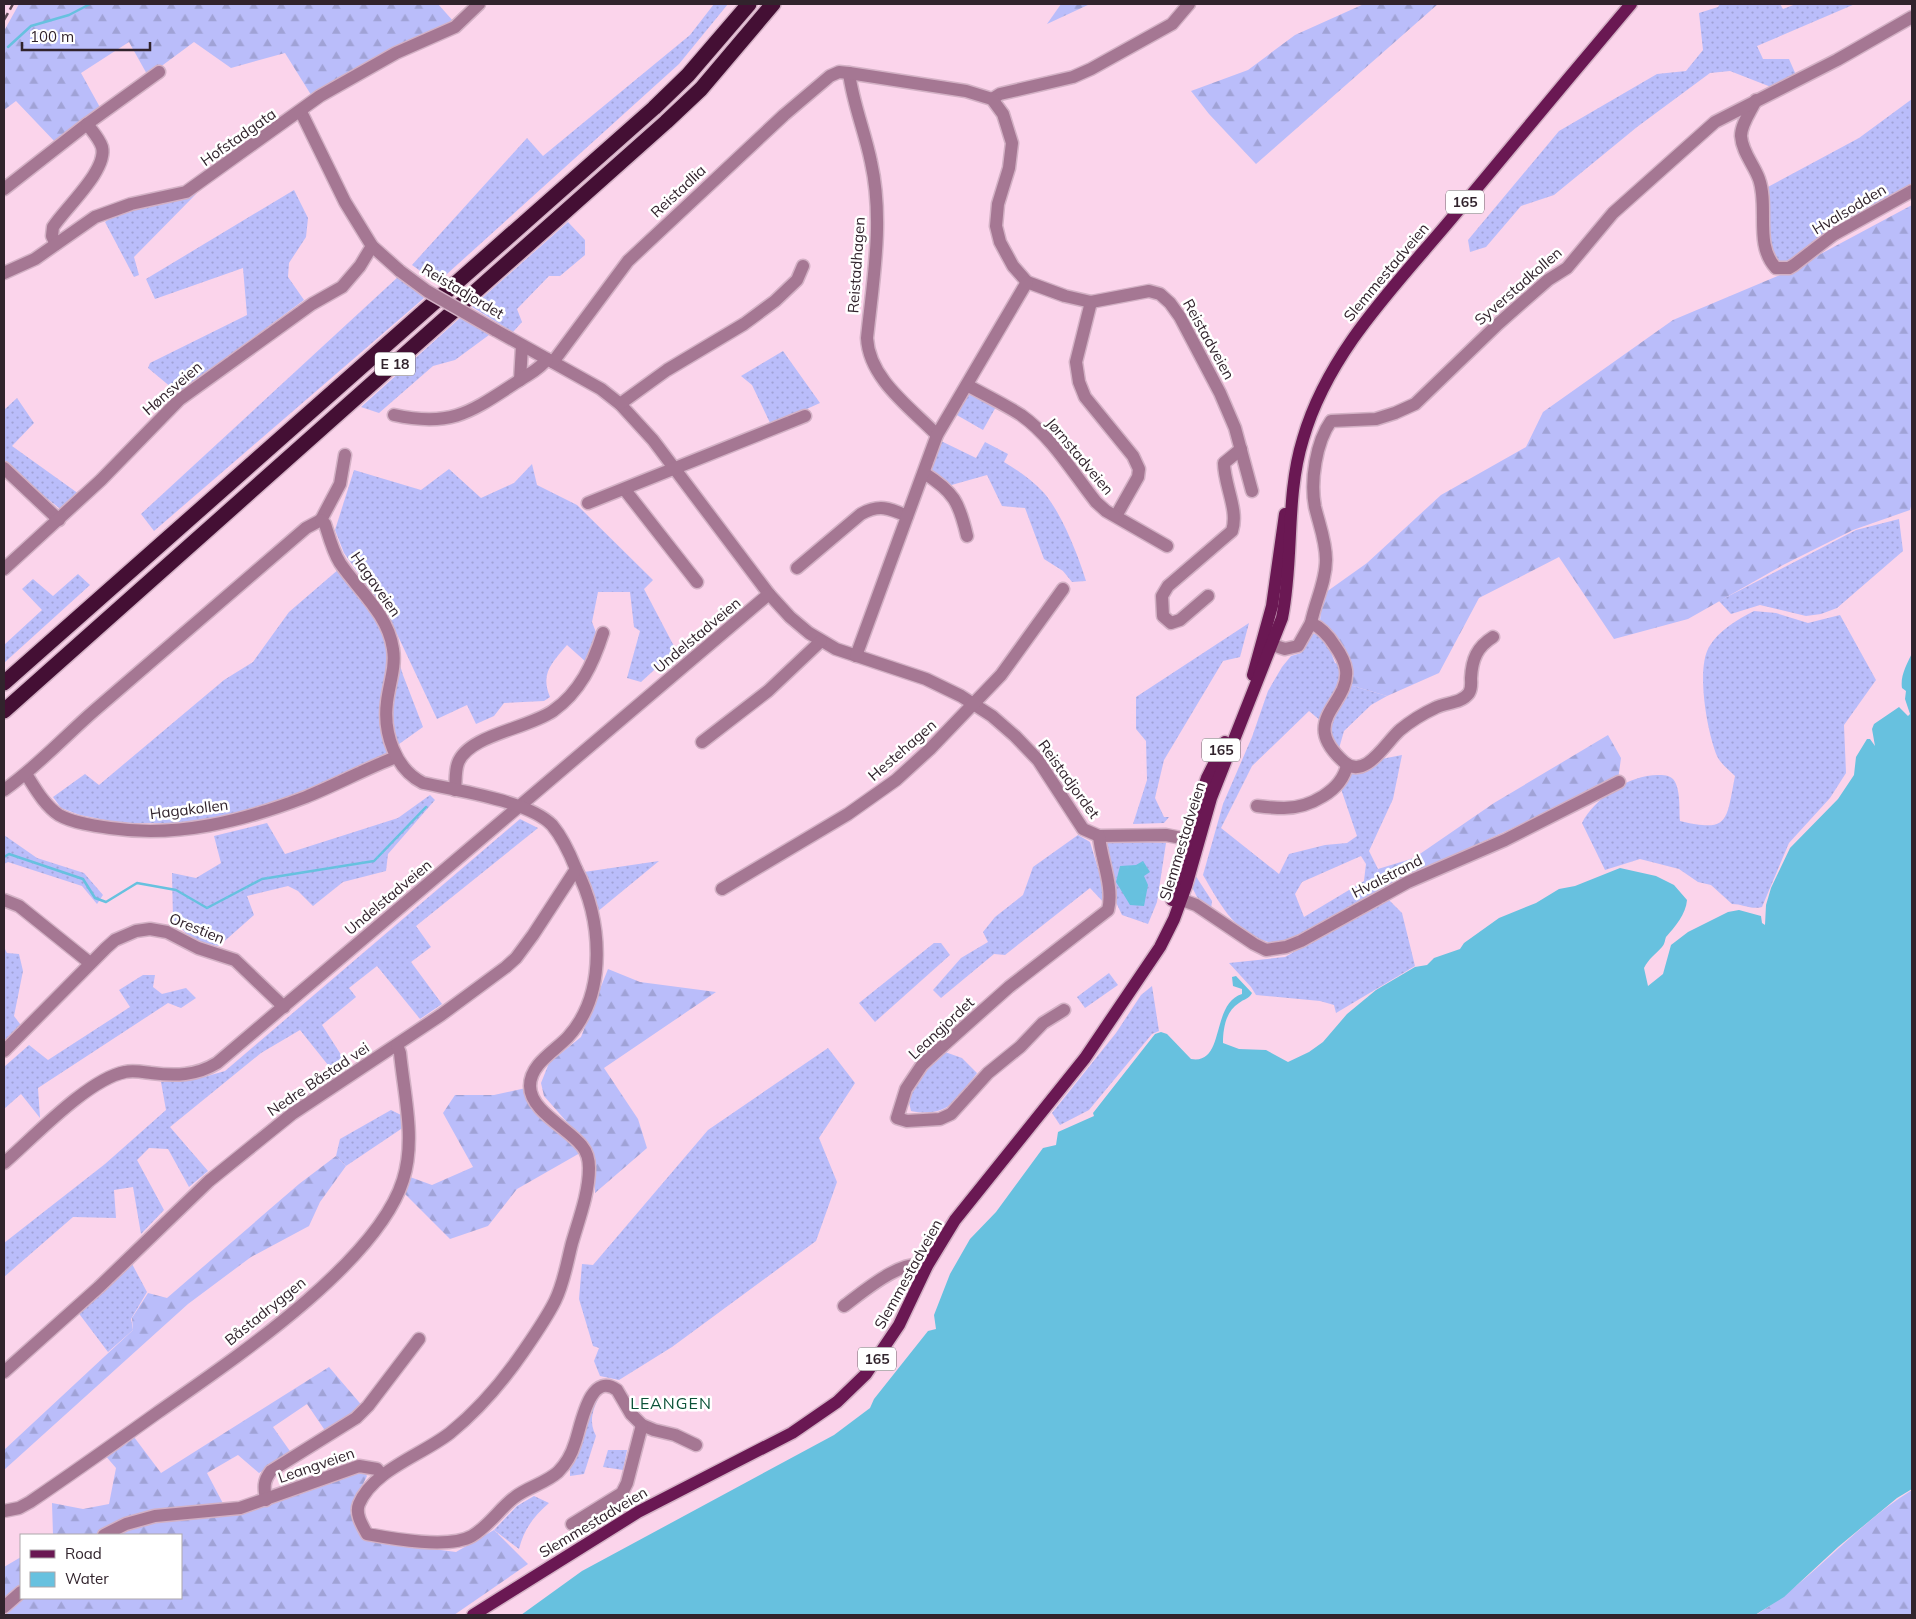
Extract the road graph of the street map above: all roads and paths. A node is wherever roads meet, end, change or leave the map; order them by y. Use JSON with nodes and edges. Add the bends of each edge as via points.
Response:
{"nodes":[{"id":1,"x":479,"y":4,"type":"edge"},
{"id":2,"x":749,"y":4,"type":"edge"},
{"id":3,"x":773,"y":4,"type":"edge"},
{"id":4,"x":1189,"y":4,"type":"edge"},
{"id":5,"x":1631,"y":4,"type":"edge"},
{"id":6,"x":1912,"y":17,"type":"edge"},
{"id":7,"x":159,"y":72,"type":"dead end"},
{"id":8,"x":849,"y":73,"type":"junction"},
{"id":9,"x":992,"y":99,"type":"junction"},
{"id":10,"x":1756,"y":100,"type":"junction"},
{"id":11,"x":301,"y":112,"type":"junction"},
{"id":12,"x":87,"y":124,"type":"junction"},
{"id":13,"x":4,"y":189,"type":"edge"},
{"id":14,"x":1912,"y":191,"type":"edge"},
{"id":15,"x":56,"y":244,"type":"junction"},
{"id":16,"x":372,"y":246,"type":"junction"},
{"id":17,"x":803,"y":266,"type":"dead end"},
{"id":18,"x":4,"y":273,"type":"edge"},
{"id":19,"x":1027,"y":282,"type":"junction"},
{"id":20,"x":1091,"y":302,"type":"junction"},
{"id":21,"x":522,"y":346,"type":"junction"},
{"id":22,"x":550,"y":361,"type":"junction"},
{"id":23,"x":520,"y":380,"type":"junction"},
{"id":24,"x":967,"y":385,"type":"junction"},
{"id":25,"x":620,"y":404,"type":"junction"},
{"id":26,"x":394,"y":415,"type":"dead end"},
{"id":27,"x":805,"y":416,"type":"dead end"},
{"id":28,"x":938,"y":435,"type":"junction"},
{"id":29,"x":1241,"y":448,"type":"junction"},
{"id":30,"x":345,"y":454,"type":"dead end"},
{"id":31,"x":4,"y":468,"type":"edge"},
{"id":32,"x":673,"y":469,"type":"junction"},
{"id":33,"x":924,"y":473,"type":"junction"},
{"id":34,"x":625,"y":490,"type":"junction"},
{"id":35,"x":1252,"y":491,"type":"dead end"},
{"id":36,"x":588,"y":503,"type":"dead end"},
{"id":37,"x":907,"y":516,"type":"junction"},
{"id":38,"x":1116,"y":516,"type":"junction"},
{"id":39,"x":59,"y":520,"type":"junction"},
{"id":40,"x":321,"y":520,"type":"junction"},
{"id":41,"x":968,"y":536,"type":"dead end"},
{"id":42,"x":1167,"y":546,"type":"dead end"},
{"id":43,"x":798,"y":568,"type":"dead end"},
{"id":44,"x":4,"y":569,"type":"edge"},
{"id":45,"x":697,"y":582,"type":"dead end"},
{"id":46,"x":1063,"y":589,"type":"dead end"},
{"id":47,"x":769,"y":594,"type":"junction"},
{"id":48,"x":1208,"y":596,"type":"dead end"},
{"id":49,"x":1311,"y":623,"type":"junction"},
{"id":50,"x":603,"y":633,"type":"dead end"},
{"id":51,"x":1493,"y":638,"type":"dead end"},
{"id":52,"x":821,"y":641,"type":"junction"},
{"id":53,"x":1268,"y":644,"type":"junction"},
{"id":54,"x":856,"y":656,"type":"junction"},
{"id":55,"x":4,"y":683,"type":"edge"},
{"id":56,"x":974,"y":705,"type":"junction"},
{"id":57,"x":4,"y":711,"type":"edge"},
{"id":58,"x":702,"y":742,"type":"dead end"},
{"id":59,"x":396,"y":757,"type":"junction"},
{"id":60,"x":1348,"y":765,"type":"junction"},
{"id":61,"x":26,"y":774,"type":"junction"},
{"id":62,"x":1619,"y":782,"type":"dead end"},
{"id":63,"x":4,"y":790,"type":"edge"},
{"id":64,"x":455,"y":790,"type":"junction"},
{"id":65,"x":518,"y":806,"type":"junction"},
{"id":66,"x":1256,"y":806,"type":"dead end"},
{"id":67,"x":1099,"y":836,"type":"junction"},
{"id":68,"x":1193,"y":840,"type":"junction"},
{"id":69,"x":576,"y":869,"type":"junction"},
{"id":70,"x":722,"y":890,"type":"dead end"},
{"id":71,"x":1177,"y":898,"type":"junction"},
{"id":72,"x":4,"y":900,"type":"edge"},
{"id":73,"x":90,"y":963,"type":"junction"},
{"id":74,"x":284,"y":1007,"type":"junction"},
{"id":75,"x":1064,"y":1010,"type":"dead end"},
{"id":76,"x":397,"y":1046,"type":"junction"},
{"id":77,"x":4,"y":1051,"type":"edge"},
{"id":78,"x":4,"y":1163,"type":"edge"},
{"id":79,"x":928,"y":1266,"type":"junction"},
{"id":80,"x":844,"y":1306,"type":"dead end"},
{"id":81,"x":419,"y":1339,"type":"dead end"},
{"id":82,"x":4,"y":1372,"type":"edge"},
{"id":83,"x":642,"y":1425,"type":"junction"},
{"id":84,"x":696,"y":1445,"type":"dead end"},
{"id":85,"x":382,"y":1475,"type":"junction"},
{"id":86,"x":266,"y":1500,"type":"junction"},
{"id":87,"x":4,"y":1511,"type":"edge"},
{"id":88,"x":572,"y":1524,"type":"dead end"},
{"id":89,"x":106,"y":1534,"type":"edge"},
{"id":90,"x":20,"y":1593,"type":"edge"},
{"id":91,"x":4,"y":1607,"type":"edge"},
{"id":92,"x":472,"y":1615,"type":"edge"}],
"edges":[{"from":1,"to":11,"type":"street","name":"Hofstadgata","via":[[455,27],[396,53],[320,96]]},
{"from":2,"to":55,"type":"highway","number":"E 18","via":[[694,68],[654,108]]},
{"from":3,"to":57,"type":"highway","number":"E 18","via":[[707,82],[666,122]]},
{"from":4,"to":9,"type":"street","via":[[1172,24],[1091,69]]},
{"from":5,"to":53,"type":"main road","name":"Slemmestadveien","number":"165","via":[[1358,331],[1324,384],[1298,454],[1292,495],[1288,587],[1282,618]]},
{"from":6,"to":10,"type":"street","name":"Syverstadkollen","via":[[1837,60]]},
{"from":7,"to":12,"type":"street"},
{"from":8,"to":9,"type":"street","via":[[966,91]]},
{"from":8,"to":22,"type":"street","name":"Reistadlia","via":[[839,72],[816,86],[644,245]]},
{"from":8,"to":28,"type":"street","name":"Reistadhagen","via":[[872,163],[877,218],[867,353],[878,374]]},
{"from":9,"to":19,"type":"street","via":[[1003,114],[1012,143],[996,226],[1006,255]]},
{"from":10,"to":14,"type":"street","name":"Hvalsodden","via":[[1741,136],[1761,185],[1764,246],[1769,261],[1776,268],[1789,268],[1832,234]]},
{"from":10,"to":49,"type":"street","name":"Syverstadkollen","via":[[1715,122],[1684,148],[1613,213],[1567,268],[1548,280],[1498,324],[1421,400],[1376,419],[1331,421],[1315,468],[1314,502],[1326,563]]},
{"from":11,"to":15,"type":"street","name":"Hofstadgata","via":[[186,192],[114,209],[95,217]]},
{"from":11,"to":16,"type":"street","name":"Reistadjordet","via":[[345,202]]},
{"from":12,"to":13,"type":"street"},
{"from":12,"to":15,"type":"street","via":[[99,141],[102,156],[89,181],[53,227],[52,236]]},
{"from":15,"to":18,"type":"street","name":"Hofstadgata","via":[[35,259]]},
{"from":16,"to":21,"type":"street","name":"Reistadjordet","bridge":true,"via":[[427,291]]},
{"from":16,"to":39,"type":"street","name":"Hønsveien","via":[[342,287],[312,304],[179,400]]},
{"from":17,"to":25,"type":"street","via":[[797,280],[775,301]]},
{"from":19,"to":20,"type":"street","name":"Reistadveien"},
{"from":19,"to":24,"type":"street"},
{"from":20,"to":29,"type":"street","name":"Reistadveien","via":[[1149,291],[1160,294],[1170,303],[1220,393]]},
{"from":20,"to":38,"type":"street","name":"Jørnstadveien","via":[[1076,362],[1079,382],[1085,397],[1133,456],[1138,469],[1138,476]]},
{"from":21,"to":22,"type":"street","name":"Reistadjordet"},
{"from":21,"to":23,"type":"street"},
{"from":22,"to":23,"type":"street","name":"Reistadlia"},
{"from":22,"to":25,"type":"street","name":"Reistadjordet"},
{"from":23,"to":26,"type":"street","name":"Reistadlia","via":[[505,392],[462,415],[439,420],[415,420]]},
{"from":24,"to":28,"type":"street"},
{"from":24,"to":38,"type":"street","name":"Jørnstadveien","via":[[1032,424],[1096,502]]},
{"from":25,"to":32,"type":"street","name":"Reistadjordet","via":[[653,440]]},
{"from":27,"to":32,"type":"street"},
{"from":28,"to":33,"type":"street"},
{"from":29,"to":35,"type":"street","name":"Reistadveien"},
{"from":29,"to":48,"type":"street","via":[[1224,464],[1233,512],[1232,531],[1168,586],[1162,596],[1163,616],[1171,623],[1180,620]]},
{"from":30,"to":40,"type":"street","via":[[340,484]]},
{"from":31,"to":39,"type":"street"},
{"from":32,"to":34,"type":"street"},
{"from":32,"to":47,"type":"street","name":"Reistadjordet"},
{"from":33,"to":37,"type":"street"},
{"from":33,"to":41,"type":"street","via":[[952,495],[960,508]]},
{"from":34,"to":36,"type":"street"},
{"from":34,"to":45,"type":"street"},
{"from":37,"to":43,"type":"street","via":[[889,507],[871,508]]},
{"from":37,"to":54,"type":"street"},
{"from":38,"to":42,"type":"street","name":"Jørnstadveien"},
{"from":39,"to":44,"type":"street","name":"Hønsveien"},
{"from":40,"to":59,"type":"street","name":"Hagaveien","via":[[339,562],[374,607],[391,637],[394,668],[386,719]]},
{"from":40,"to":61,"type":"street","via":[[306,528],[213,608]]},
{"from":46,"to":56,"type":"street","name":"Hestehagen","via":[[1001,675]]},
{"from":47,"to":52,"type":"street","name":"Reistadjordet","via":[[790,617]]},
{"from":47,"to":65,"type":"street","name":"Undelstadveien"},
{"from":49,"to":53,"type":"street","via":[[1298,646],[1286,649]]},
{"from":49,"to":60,"type":"street","via":[[1332,640],[1346,670],[1342,690],[1330,707],[1324,726],[1330,747]]},
{"from":50,"to":64,"type":"street","via":[[592,664],[566,701],[531,723],[473,745],[458,764]]},
{"from":51,"to":60,"type":"street","via":[[1478,649],[1468,694],[1414,719],[1366,764],[1358,767]]},
{"from":52,"to":54,"type":"street","name":"Reistadjordet"},
{"from":52,"to":58,"type":"street","via":[[768,691]]},
{"from":53,"to":68,"type":"main road","name":"Slemmestadveien","number":"165"},
{"from":54,"to":56,"type":"street","name":"Reistadjordet","via":[[926,679]]},
{"from":56,"to":67,"type":"street","name":"Reistadjordet","via":[[1015,736],[1038,760],[1084,829]]},
{"from":56,"to":70,"type":"street","name":"Hestehagen","via":[[916,761],[868,800]]},
{"from":59,"to":61,"type":"street","name":"Hagakollen","via":[[306,797],[248,818],[215,826],[166,831],[127,831],[60,816],[49,807]]},
{"from":59,"to":64,"type":"street","name":"Hagaveien","via":[[412,778]]},
{"from":60,"to":66,"type":"street","via":[[1338,785],[1313,801],[1285,808]]},
{"from":61,"to":63,"type":"street"},
{"from":62,"to":71,"type":"street","name":"Hvalstrand","via":[[1505,840],[1408,882],[1286,947],[1266,950],[1204,910]]},
{"from":64,"to":65,"type":"street","name":"Hagaveien"},
{"from":65,"to":69,"type":"street","via":[[550,823],[560,835]]},
{"from":65,"to":74,"type":"street","name":"Undelstadveien"},
{"from":67,"to":68,"type":"street","name":"Reistadjordet","via":[[1166,835]]},
{"from":67,"to":75,"type":"street","name":"Leangjordet","via":[[1110,897],[1108,910],[1009,987],[922,1065],[906,1089],[897,1118],[907,1121],[940,1119],[951,1114],[988,1073],[1043,1023]]},
{"from":68,"to":71,"type":"main road","name":"Slemmestadveien","number":"165"},
{"from":69,"to":76,"type":"street","name":"Nedre Båstad vei","via":[[516,958],[477,990]]},
{"from":69,"to":85,"type":"street","via":[[593,916],[597,956],[592,993],[579,1022],[542,1061],[532,1075],[530,1086],[536,1104],[582,1146],[588,1161],[584,1198],[559,1292],[522,1354],[463,1422],[433,1446]]},
{"from":71,"to":79,"type":"main road","name":"Slemmestadveien","number":"165","via":[[1128,997],[1085,1058],[955,1220]]},
{"from":72,"to":73,"type":"street","via":[[19,906]]},
{"from":73,"to":74,"type":"street","name":"Orestien","via":[[124,935],[150,929],[167,932],[198,948],[235,960]]},
{"from":73,"to":77,"type":"street","name":"Orestien"},
{"from":74,"to":78,"type":"street","name":"Undelstadveien","via":[[234,1051],[204,1071],[169,1075],[126,1071],[110,1076]]},
{"from":76,"to":82,"type":"street","name":"Nedre Båstad vei","via":[[292,1114],[209,1181],[100,1287]]},
{"from":76,"to":87,"type":"street","name":"Båstadryggen","via":[[409,1136],[407,1166],[395,1201],[368,1240],[303,1303],[213,1374],[30,1502]]},
{"from":79,"to":80,"type":"street","via":[[920,1264],[896,1270]]},
{"from":79,"to":92,"type":"main road","name":"Slemmestadveien","number":"165","via":[[885,1348],[858,1383],[825,1412],[792,1433],[638,1512]]},
{"from":81,"to":86,"type":"street","name":"Leangveien","via":[[356,1418],[271,1471],[265,1478]]},
{"from":83,"to":84,"type":"street"},
{"from":83,"to":85,"type":"street","via":[[631,1414],[618,1390],[610,1386],[600,1388],[587,1402],[575,1443],[557,1472],[513,1498],[473,1536],[448,1543],[367,1534],[360,1523],[358,1506],[370,1486]]},
{"from":83,"to":88,"type":"street","via":[[622,1493]]},
{"from":85,"to":86,"type":"street","name":"Leangveien","via":[[377,1469],[359,1466]]},
{"from":86,"to":89,"type":"street","name":"Leangveien","via":[[240,1508],[155,1516]]},
{"from":90,"to":91,"type":"street"}]}
